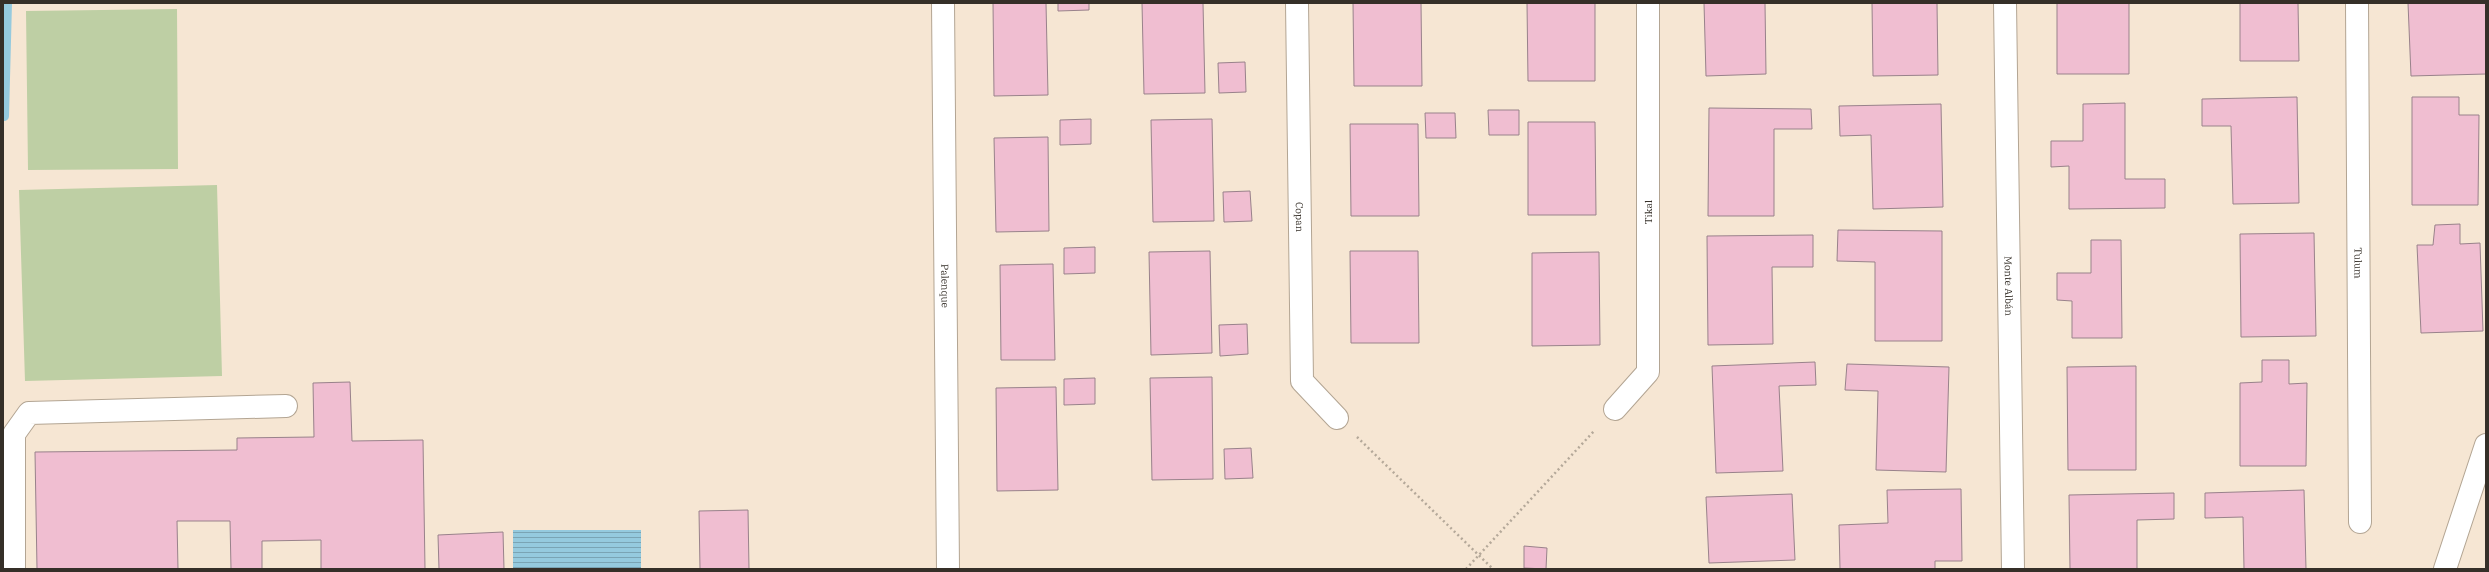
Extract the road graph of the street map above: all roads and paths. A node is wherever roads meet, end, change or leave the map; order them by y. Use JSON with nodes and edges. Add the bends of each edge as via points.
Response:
{"nodes":[{"id":1,"x":943,"y":3,"type":"edge"},
{"id":2,"x":1297,"y":3,"type":"edge"},
{"id":3,"x":1648,"y":3,"type":"edge"},
{"id":4,"x":2005,"y":3,"type":"edge"},
{"id":5,"x":2357,"y":3,"type":"edge"},
{"id":6,"x":286,"y":406,"type":"dead end"},
{"id":7,"x":1615,"y":409,"type":"joint"},
{"id":8,"x":1337,"y":418,"type":"joint"},
{"id":9,"x":2486,"y":445,"type":"edge"},
{"id":10,"x":2360,"y":522,"type":"dead end"},
{"id":11,"x":1479,"y":555,"type":"junction"},
{"id":12,"x":14,"y":569,"type":"edge"},
{"id":13,"x":948,"y":569,"type":"edge"},
{"id":14,"x":1466,"y":569,"type":"edge"},
{"id":15,"x":1493,"y":569,"type":"edge"},
{"id":16,"x":2013,"y":569,"type":"edge"},
{"id":17,"x":2445,"y":569,"type":"edge"}],
"edges":[{"from":1,"to":13,"type":"street","name":"Palenque"},
{"from":2,"to":8,"type":"street","name":"Copan","via":[[1302,381]]},
{"from":3,"to":7,"type":"street","name":"Tikal","via":[[1648,372]]},
{"from":4,"to":16,"type":"street","name":"Monte Albán"},
{"from":5,"to":10,"type":"street","name":"Tulum"},
{"from":6,"to":12,"type":"street","via":[[29,413],[14,434]]},
{"from":7,"to":11,"type":"path"},
{"from":8,"to":11,"type":"path"},
{"from":9,"to":17,"type":"street"},
{"from":11,"to":14,"type":"path"},
{"from":11,"to":15,"type":"path"}]}
